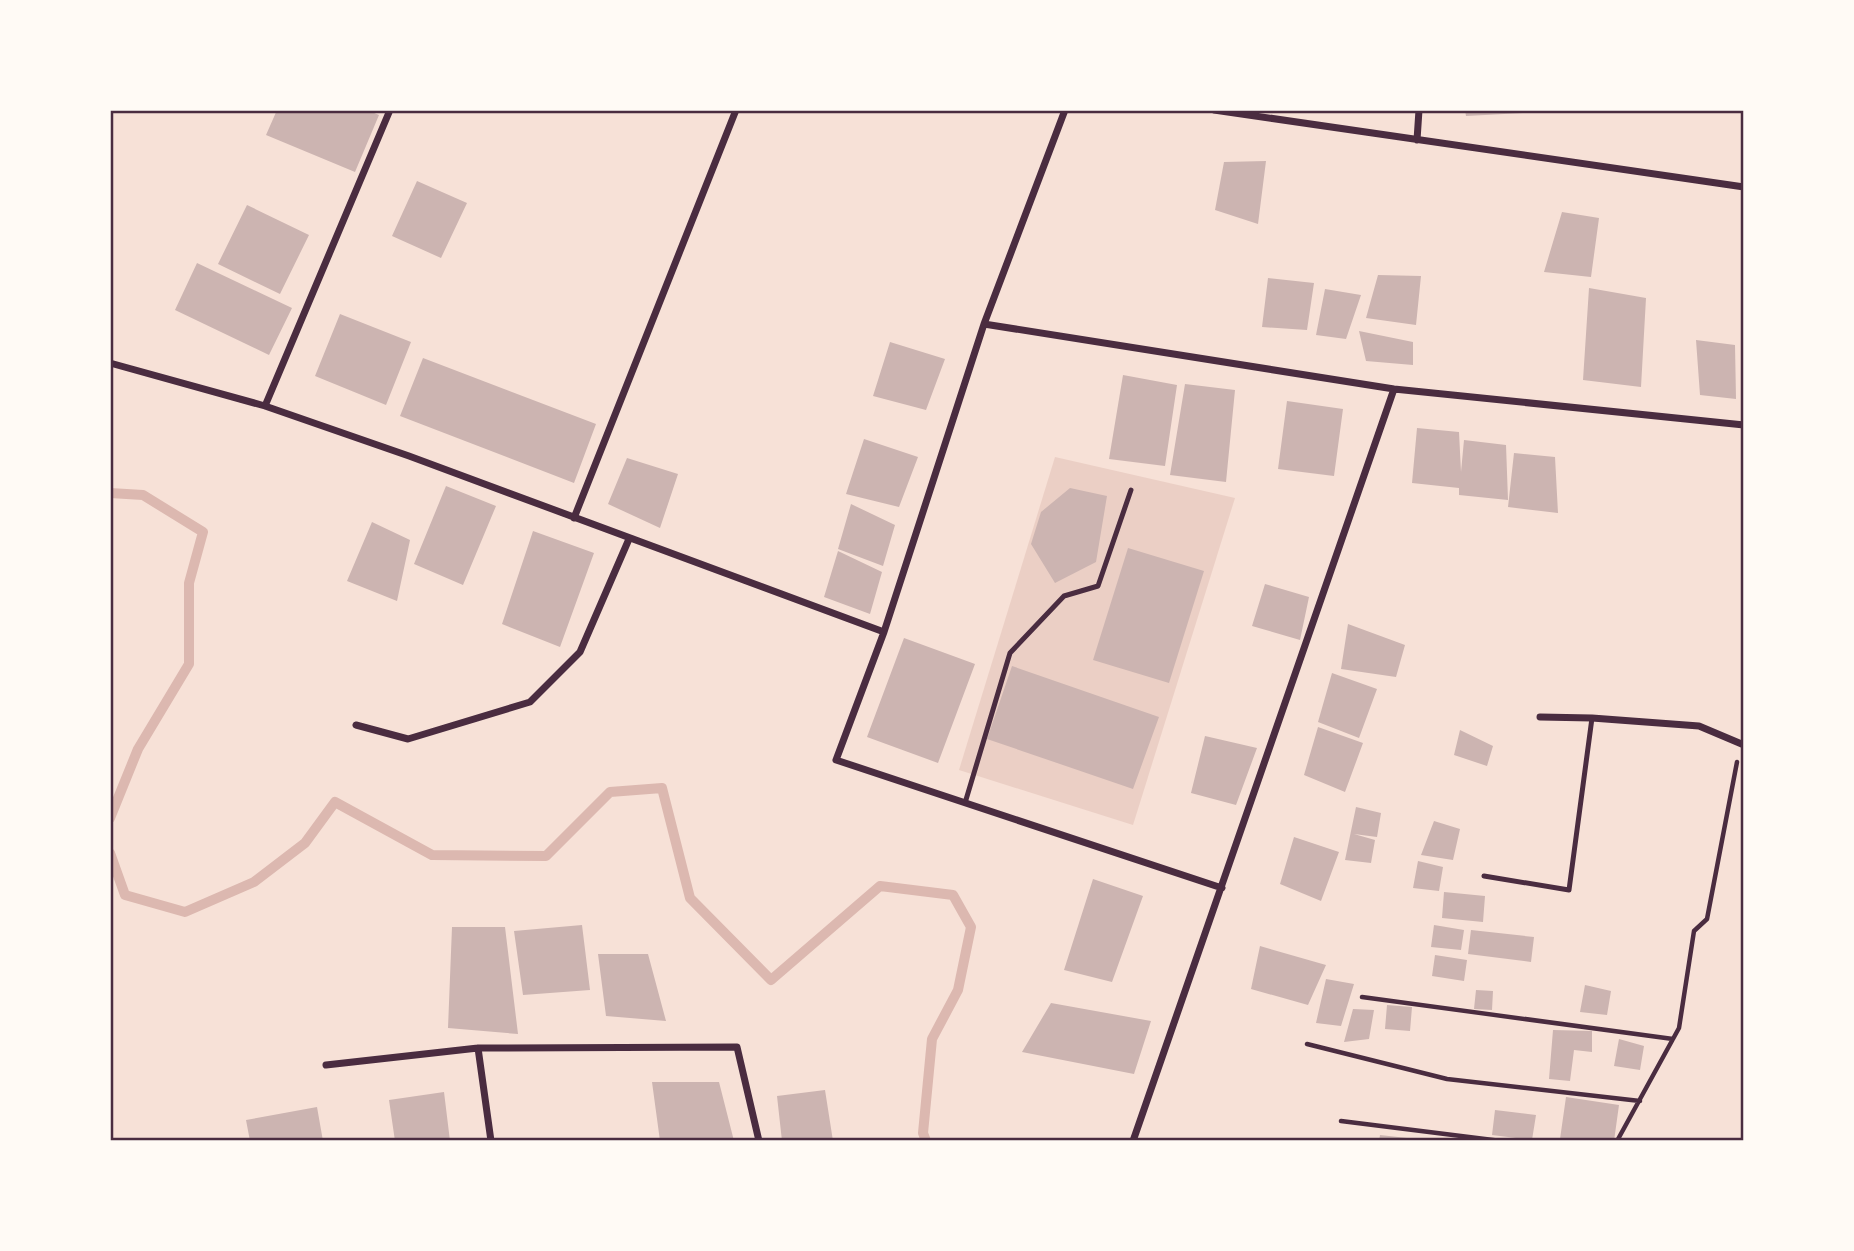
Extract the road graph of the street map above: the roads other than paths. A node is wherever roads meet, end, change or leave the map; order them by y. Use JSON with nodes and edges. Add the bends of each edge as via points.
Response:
{"nodes":[{"id":1,"x":390,"y":110,"type":"edge"},
{"id":2,"x":736,"y":110,"type":"edge"},
{"id":3,"x":1065,"y":110,"type":"edge"},
{"id":4,"x":1214,"y":110,"type":"edge"},
{"id":5,"x":1419,"y":110,"type":"edge"},
{"id":6,"x":1417,"y":140,"type":"junction"},
{"id":7,"x":1744,"y":187,"type":"edge"},
{"id":8,"x":985,"y":324,"type":"junction"},
{"id":9,"x":110,"y":363,"type":"edge"},
{"id":10,"x":1394,"y":389,"type":"junction"},
{"id":11,"x":265,"y":406,"type":"junction"},
{"id":12,"x":1744,"y":425,"type":"edge"},
{"id":13,"x":1131,"y":490,"type":"dead end"},
{"id":14,"x":574,"y":518,"type":"junction"},
{"id":15,"x":629,"y":540,"type":"junction"},
{"id":16,"x":884,"y":632,"type":"junction"},
{"id":17,"x":1540,"y":717,"type":"dead end"},
{"id":18,"x":1592,"y":718,"type":"junction"},
{"id":19,"x":356,"y":725,"type":"dead end"},
{"id":20,"x":1742,"y":745,"type":"edge"},
{"id":21,"x":965,"y":803,"type":"junction"},
{"id":22,"x":1484,"y":876,"type":"dead end"},
{"id":23,"x":1222,"y":888,"type":"junction"},
{"id":24,"x":478,"y":1048,"type":"junction"},
{"id":25,"x":326,"y":1065,"type":"dead end"},
{"id":26,"x":491,"y":1141,"type":"edge"},
{"id":27,"x":759,"y":1141,"type":"edge"},
{"id":28,"x":1133,"y":1141,"type":"edge"}],
"edges":[{"from":1,"to":11,"type":"street"},
{"from":2,"to":14,"type":"street"},
{"from":3,"to":8,"type":"street"},
{"from":4,"to":6,"type":"street"},
{"from":5,"to":6,"type":"street"},
{"from":6,"to":7,"type":"street"},
{"from":8,"to":10,"type":"street"},
{"from":8,"to":16,"type":"street"},
{"from":9,"to":11,"type":"street"},
{"from":10,"to":12,"type":"street"},
{"from":10,"to":23,"type":"street"},
{"from":11,"to":14,"type":"street"},
{"from":13,"to":21,"type":"lane","via":[[1098,586],[1064,596],[1010,653]]},
{"from":14,"to":15,"type":"street"},
{"from":15,"to":16,"type":"street"},
{"from":15,"to":19,"type":"street","via":[[580,652],[530,702],[408,739]]},
{"from":16,"to":21,"type":"street","via":[[836,760]]},
{"from":17,"to":18,"type":"street"},
{"from":18,"to":20,"type":"street","via":[[1699,726]]},
{"from":18,"to":22,"type":"lane","via":[[1569,890]]},
{"from":21,"to":23,"type":"street"},
{"from":23,"to":28,"type":"street"},
{"from":24,"to":25,"type":"street"},
{"from":24,"to":26,"type":"street"},
{"from":24,"to":27,"type":"street","via":[[737,1047]]}]}
